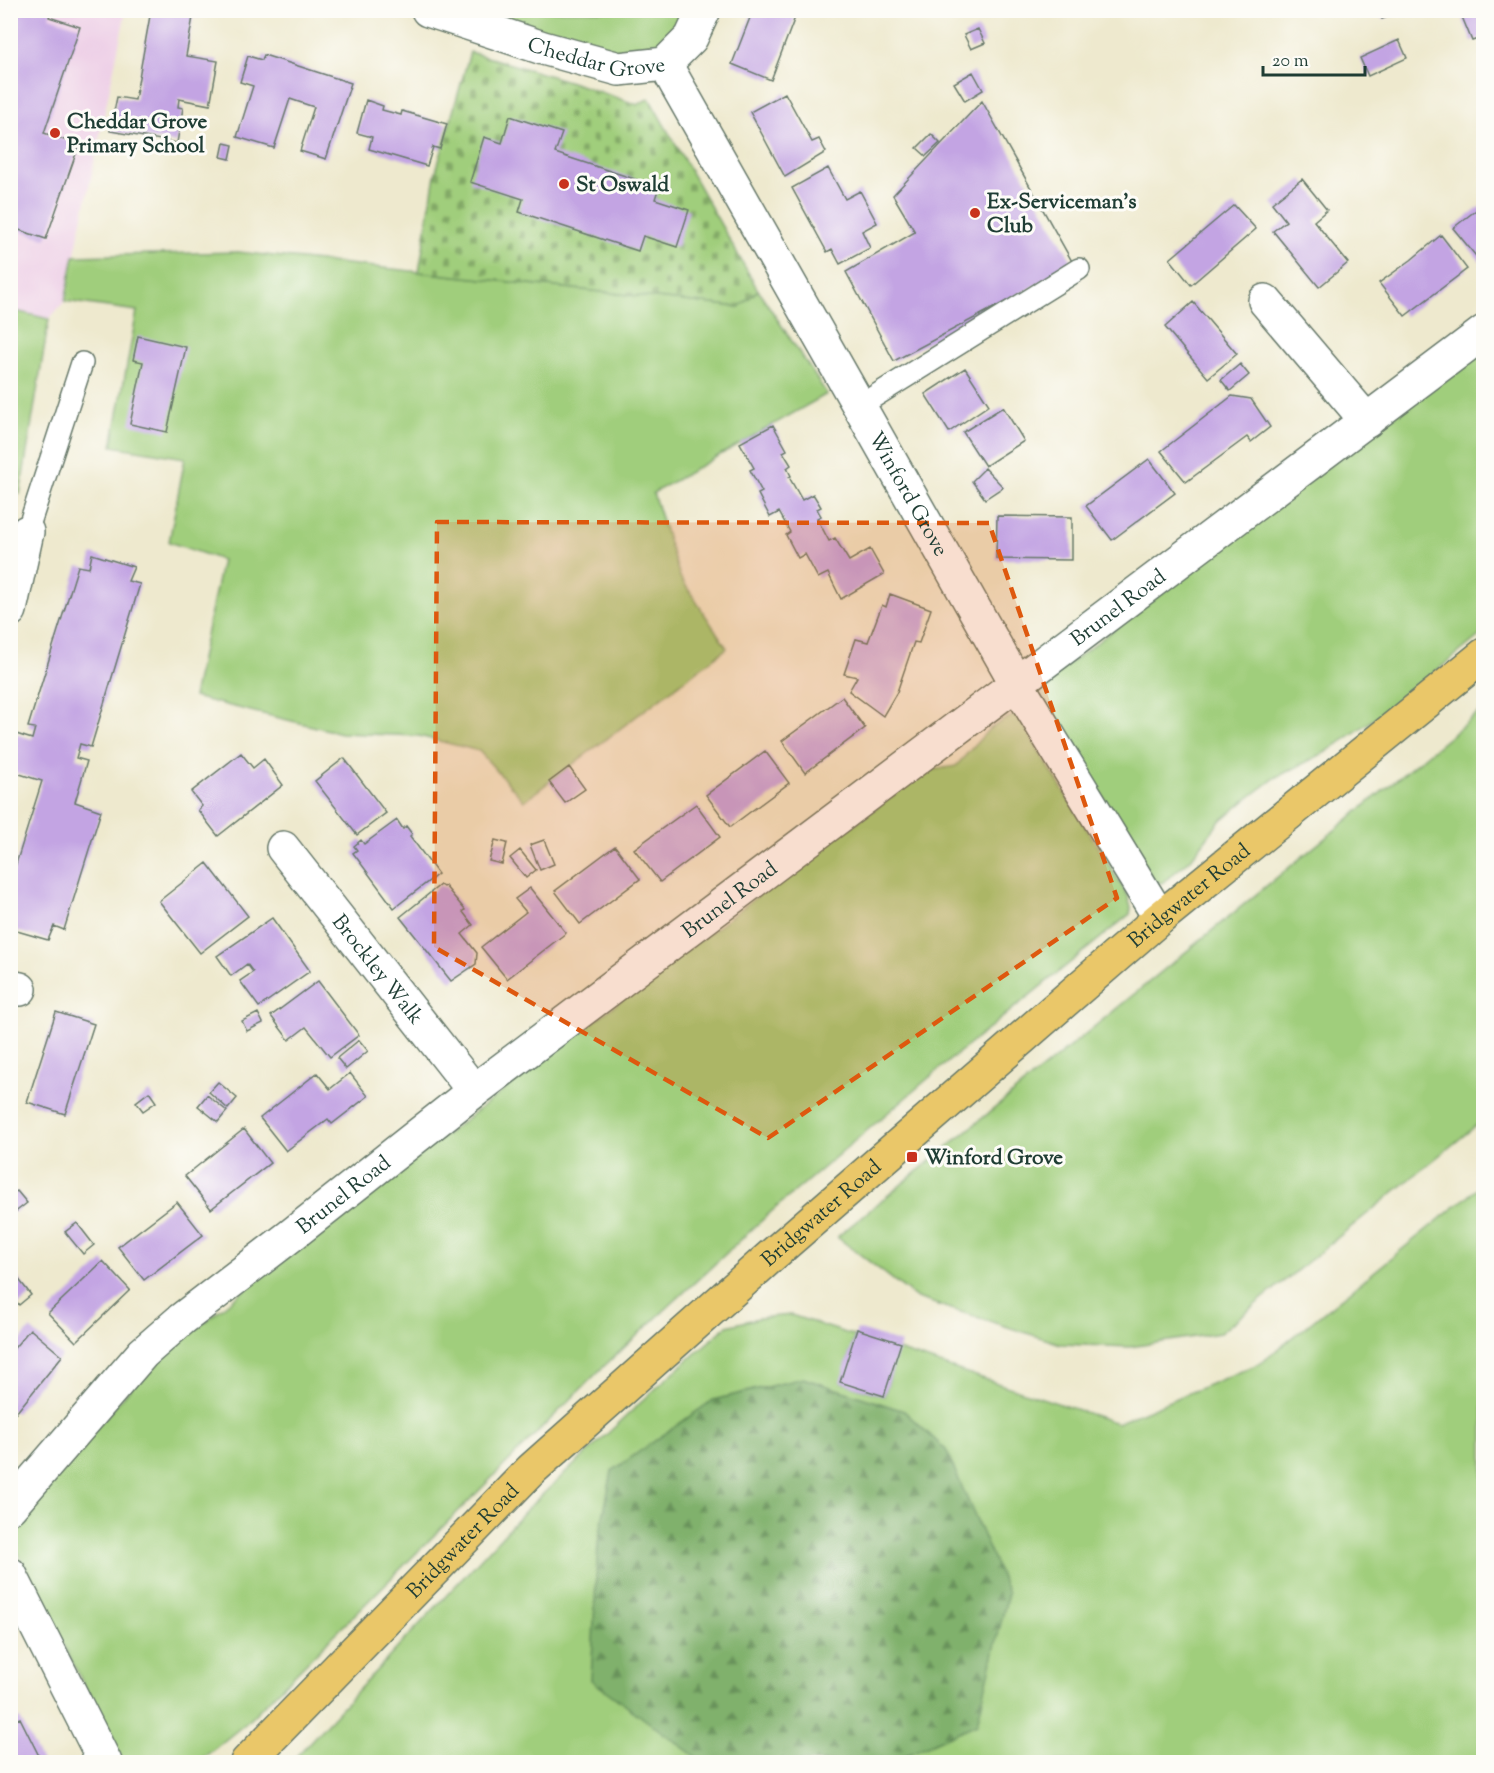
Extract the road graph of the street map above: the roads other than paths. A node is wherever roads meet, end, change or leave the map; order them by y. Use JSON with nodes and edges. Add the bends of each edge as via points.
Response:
{"nodes":[{"id":1,"x":428,"y":10,"type":"edge"},
{"id":2,"x":704,"y":10,"type":"edge"},
{"id":3,"x":665,"y":64,"type":"junction"},
{"id":4,"x":1079,"y":269,"type":"dead end"},
{"id":5,"x":1265,"y":301,"type":"dead end"},
{"id":6,"x":1484,"y":332,"type":"edge"},
{"id":7,"x":82,"y":363,"type":"dead end"},
{"id":8,"x":859,"y":406,"type":"junction"},
{"id":9,"x":1367,"y":421,"type":"junction"},
{"id":10,"x":27,"y":532,"type":"joint"},
{"id":11,"x":10,"y":610,"type":"edge"},
{"id":12,"x":1484,"y":655,"type":"edge"},
{"id":13,"x":1017,"y":684,"type":"junction"},
{"id":14,"x":283,"y":848,"type":"dead end"},
{"id":15,"x":1160,"y":918,"type":"junction"},
{"id":16,"x":474,"y":1091,"type":"junction"},
{"id":17,"x":10,"y":1507,"type":"edge"},
{"id":18,"x":10,"y":1574,"type":"edge"},
{"id":19,"x":105,"y":1762,"type":"edge"},
{"id":20,"x":247,"y":1762,"type":"edge"}],
"edges":[{"from":1,"to":3,"type":"street","name":"Cheddar Grove","via":[[619,69]]},
{"from":2,"to":3,"type":"street","name":"Cheddar Grove","via":[[691,38]]},
{"from":3,"to":8,"type":"street","name":"Winford Grove"},
{"from":4,"to":8,"type":"lane"},
{"from":5,"to":9,"type":"street"},
{"from":6,"to":9,"type":"street","name":"Brunel Road"},
{"from":7,"to":10,"type":"lane"},
{"from":8,"to":13,"type":"street","name":"Winford Grove"},
{"from":9,"to":13,"type":"street","name":"Brunel Road"},
{"from":10,"to":11,"type":"street"},
{"from":12,"to":15,"type":"highway","name":"Bridgwater Road"},
{"from":13,"to":15,"type":"street","name":"Winford Grove"},
{"from":13,"to":16,"type":"street","name":"Brunel Road"},
{"from":14,"to":16,"type":"street","name":"Brockley Walk"},
{"from":15,"to":20,"type":"highway","name":"Bridgwater Road","via":[[531,1470]]},
{"from":16,"to":17,"type":"street","name":"Brunel Road","via":[[158,1339]]},
{"from":18,"to":19,"type":"street"}]}
